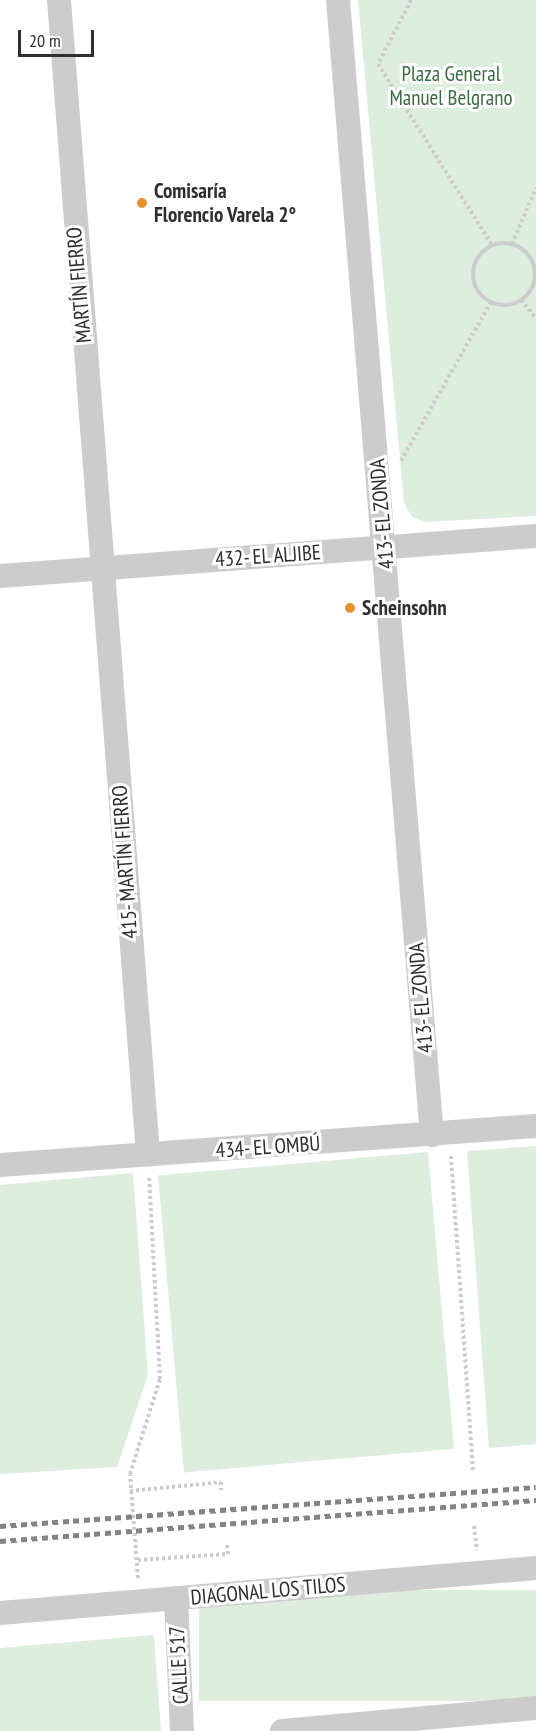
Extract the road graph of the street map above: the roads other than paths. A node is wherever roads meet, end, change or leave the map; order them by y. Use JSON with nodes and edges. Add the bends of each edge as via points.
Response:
{"nodes":[{"id":1,"x":59,"y":0,"type":"edge"},
{"id":2,"x":338,"y":0,"type":"edge"},
{"id":3,"x":536,"y":536,"type":"edge"},
{"id":4,"x":385,"y":547,"type":"junction"},
{"id":5,"x":103,"y":569,"type":"junction"},
{"id":6,"x":0,"y":576,"type":"edge"},
{"id":7,"x":536,"y":1126,"type":"edge"},
{"id":8,"x":441,"y":1135,"type":"junction"},
{"id":9,"x":148,"y":1155,"type":"junction"},
{"id":10,"x":0,"y":1165,"type":"edge"},
{"id":11,"x":536,"y":1568,"type":"edge"},
{"id":12,"x":176,"y":1599,"type":"junction"},
{"id":13,"x":0,"y":1613,"type":"edge"},
{"id":14,"x":536,"y":1708,"type":"edge"},
{"id":15,"x":182,"y":1731,"type":"edge"},
{"id":16,"x":282,"y":1731,"type":"edge"}],
"edges":[{"from":1,"to":5,"type":"street","name":"MARTÍN FIERRO"},
{"from":2,"to":4,"type":"street","name":"413- EL ZONDA"},
{"from":3,"to":4,"type":"street","name":"432- EL ALJIBE"},
{"from":4,"to":5,"type":"street","name":"432- EL ALJIBE"},
{"from":4,"to":8,"type":"street","name":"413- EL ZONDA"},
{"from":5,"to":6,"type":"street","name":"432- EL ALJIBE"},
{"from":5,"to":9,"type":"street","name":"415- MARTÍN FIERRO"},
{"from":7,"to":8,"type":"street","name":"434- EL OMBÚ"},
{"from":8,"to":9,"type":"street","name":"434- EL OMBÚ"},
{"from":9,"to":10,"type":"street","name":"434- EL OMBÚ"},
{"from":11,"to":12,"type":"street","name":"DIAGONAL LOS TILOS"},
{"from":12,"to":13,"type":"street","name":"DIAGONAL LOS TILOS"},
{"from":12,"to":15,"type":"street","name":"CALLE 517"},
{"from":14,"to":16,"type":"street"}]}
